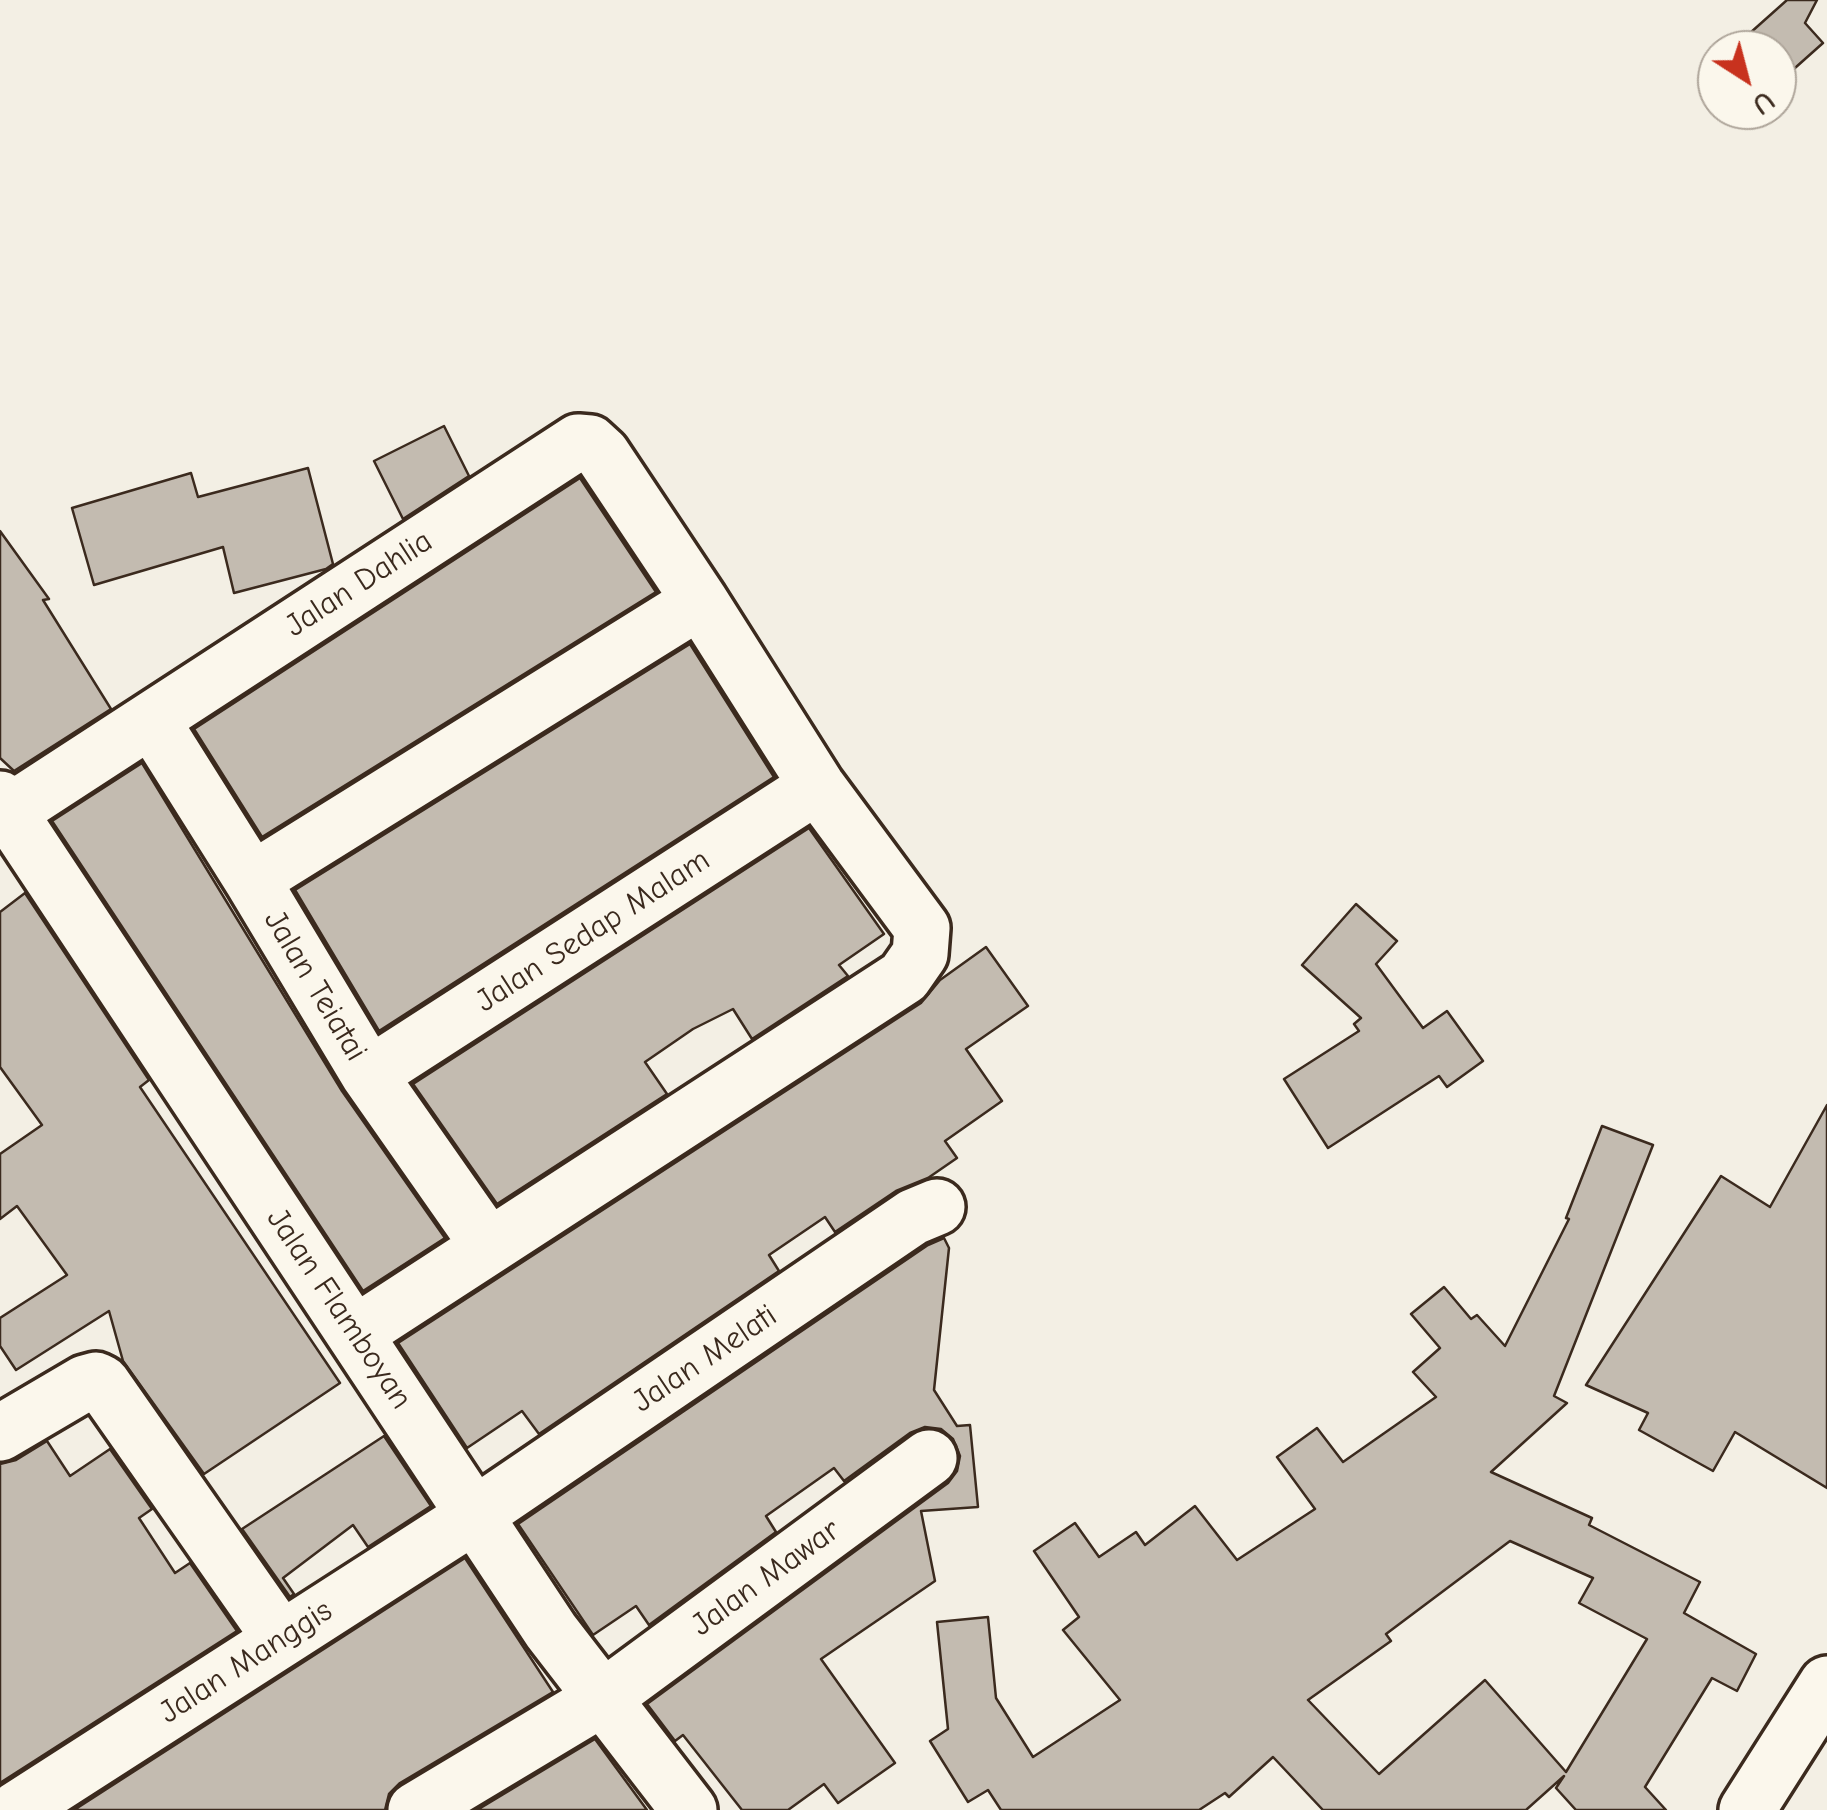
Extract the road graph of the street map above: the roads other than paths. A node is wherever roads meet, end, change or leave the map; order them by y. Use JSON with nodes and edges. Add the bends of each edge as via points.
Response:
{"nodes":[{"id":1,"x":700,"y":601,"type":"junction"},
{"id":2,"x":152,"y":721,"type":"junction"},
{"id":3,"x":816,"y":786,"type":"junction"},
{"id":4,"x":3,"y":810,"type":"edge"},
{"id":5,"x":252,"y":880,"type":"junction"},
{"id":6,"x":368,"y":1075,"type":"junction"},
{"id":7,"x":937,"y":1207,"type":"dead end"},
{"id":8,"x":488,"y":1245,"type":"junction"},
{"id":9,"x":356,"y":1333,"type":"junction"},
{"id":10,"x":0,"y":1433,"type":"edge"},
{"id":11,"x":928,"y":1458,"type":"dead end"},
{"id":12,"x":475,"y":1514,"type":"junction"},
{"id":13,"x":281,"y":1640,"type":"junction"},
{"id":14,"x":1827,"y":1684,"type":"edge"},
{"id":15,"x":602,"y":1698,"type":"junction"},
{"id":16,"x":16,"y":1810,"type":"edge"},
{"id":17,"x":416,"y":1810,"type":"edge"},
{"id":18,"x":689,"y":1810,"type":"edge"},
{"id":19,"x":1747,"y":1810,"type":"edge"}],
"edges":[{"from":1,"to":2,"type":"street","name":"Jalan Dahlia","via":[[602,454],[578,442]]},
{"from":1,"to":3,"type":"street"},
{"from":1,"to":5,"type":"street"},
{"from":2,"to":4,"type":"street","name":"Jalan Dahlia"},
{"from":2,"to":5,"type":"street","name":"Jalan Teiatai"},
{"from":3,"to":6,"type":"street","name":"Jalan Sedap Malam"},
{"from":3,"to":8,"type":"street","via":[[922,928],[915,963],[904,977]]},
{"from":4,"to":9,"type":"street","name":"Jalan Flamboyan"},
{"from":5,"to":6,"type":"street","name":"Jalan Teiatai"},
{"from":6,"to":8,"type":"street","name":"Jalan Teiatai"},
{"from":7,"to":12,"type":"street","name":"Jalan Melati","via":[[912,1217]]},
{"from":8,"to":9,"type":"street"},
{"from":9,"to":12,"type":"street","name":"Jalan Flamboyan"},
{"from":10,"to":13,"type":"street","via":[[85,1383],[102,1383]]},
{"from":11,"to":15,"type":"street","name":"Jalan Mawar"},
{"from":12,"to":13,"type":"street","name":"Jalan Manggis"},
{"from":12,"to":15,"type":"street","name":"Jalan Flamboyan"},
{"from":13,"to":16,"type":"street","name":"Jalan Manggis"},
{"from":14,"to":19,"type":"street"},
{"from":15,"to":17,"type":"street","name":"Jalan Mawar"},
{"from":15,"to":18,"type":"street","name":"Jalan Flamboyan"}]}
